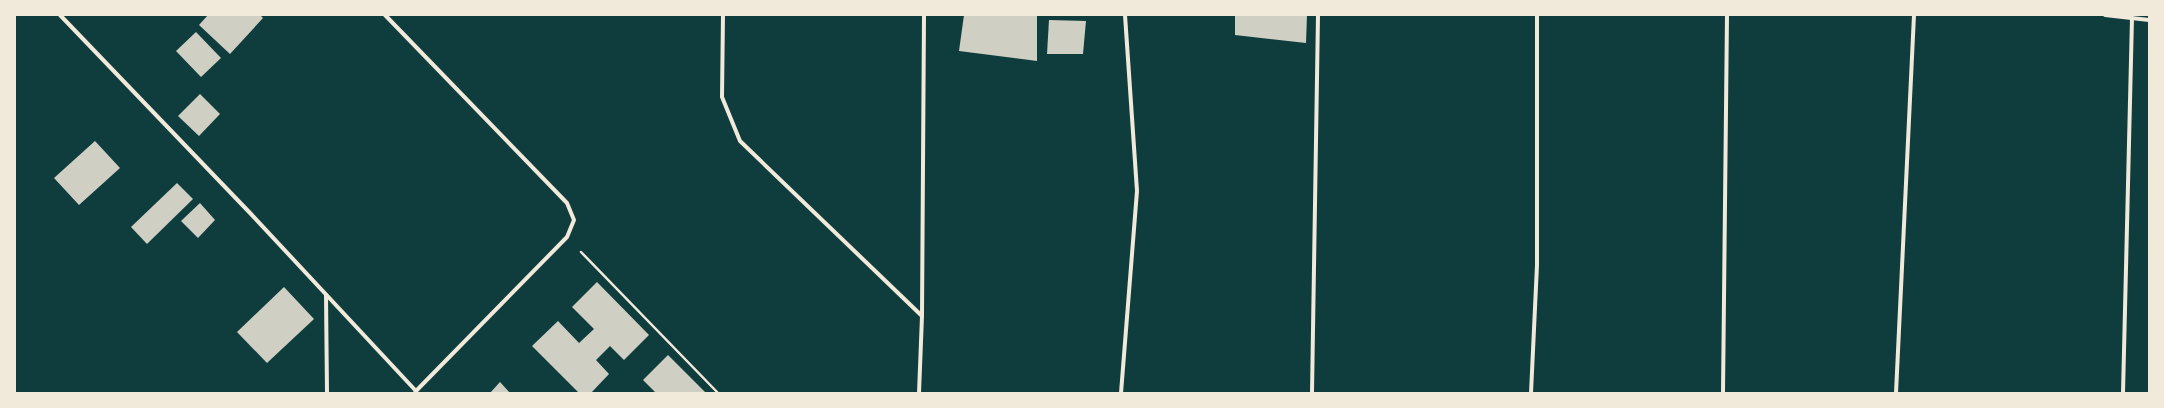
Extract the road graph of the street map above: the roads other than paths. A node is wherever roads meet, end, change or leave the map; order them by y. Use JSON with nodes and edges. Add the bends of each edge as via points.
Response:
{"nodes":[{"id":1,"x":60,"y":15,"type":"edge"},
{"id":2,"x":384,"y":15,"type":"edge"},
{"id":3,"x":723,"y":15,"type":"edge"},
{"id":4,"x":924,"y":15,"type":"edge"},
{"id":5,"x":1125,"y":15,"type":"edge"},
{"id":6,"x":1318,"y":15,"type":"edge"},
{"id":7,"x":1537,"y":15,"type":"edge"},
{"id":8,"x":1727,"y":15,"type":"edge"},
{"id":9,"x":1914,"y":15,"type":"edge"},
{"id":10,"x":2105,"y":15,"type":"edge"},
{"id":11,"x":2132,"y":18,"type":"junction"},
{"id":12,"x":2149,"y":20,"type":"edge"},
{"id":13,"x":326,"y":295,"type":"junction"},
{"id":14,"x":922,"y":316,"type":"junction"},
{"id":15,"x":415,"y":392,"type":"edge"},
{"id":16,"x":327,"y":393,"type":"edge"},
{"id":17,"x":919,"y":393,"type":"edge"},
{"id":18,"x":1121,"y":393,"type":"edge"},
{"id":19,"x":1312,"y":393,"type":"edge"},
{"id":20,"x":1531,"y":393,"type":"edge"},
{"id":21,"x":1723,"y":393,"type":"edge"},
{"id":22,"x":1896,"y":393,"type":"edge"},
{"id":23,"x":2123,"y":393,"type":"edge"}],
"edges":[{"from":1,"to":13,"type":"street"},
{"from":2,"to":15,"type":"street","via":[[567,203],[574,220],[567,237]]},
{"from":3,"to":14,"type":"street","via":[[722,97],[740,141]]},
{"from":4,"to":14,"type":"street"},
{"from":5,"to":18,"type":"street","via":[[1137,191]]},
{"from":6,"to":19,"type":"street"},
{"from":7,"to":20,"type":"street","via":[[1537,265]]},
{"from":8,"to":21,"type":"street"},
{"from":9,"to":22,"type":"street"},
{"from":10,"to":11,"type":"street"},
{"from":11,"to":12,"type":"street"},
{"from":11,"to":23,"type":"street"},
{"from":13,"to":15,"type":"street"},
{"from":13,"to":16,"type":"street"},
{"from":14,"to":17,"type":"street"}]}
